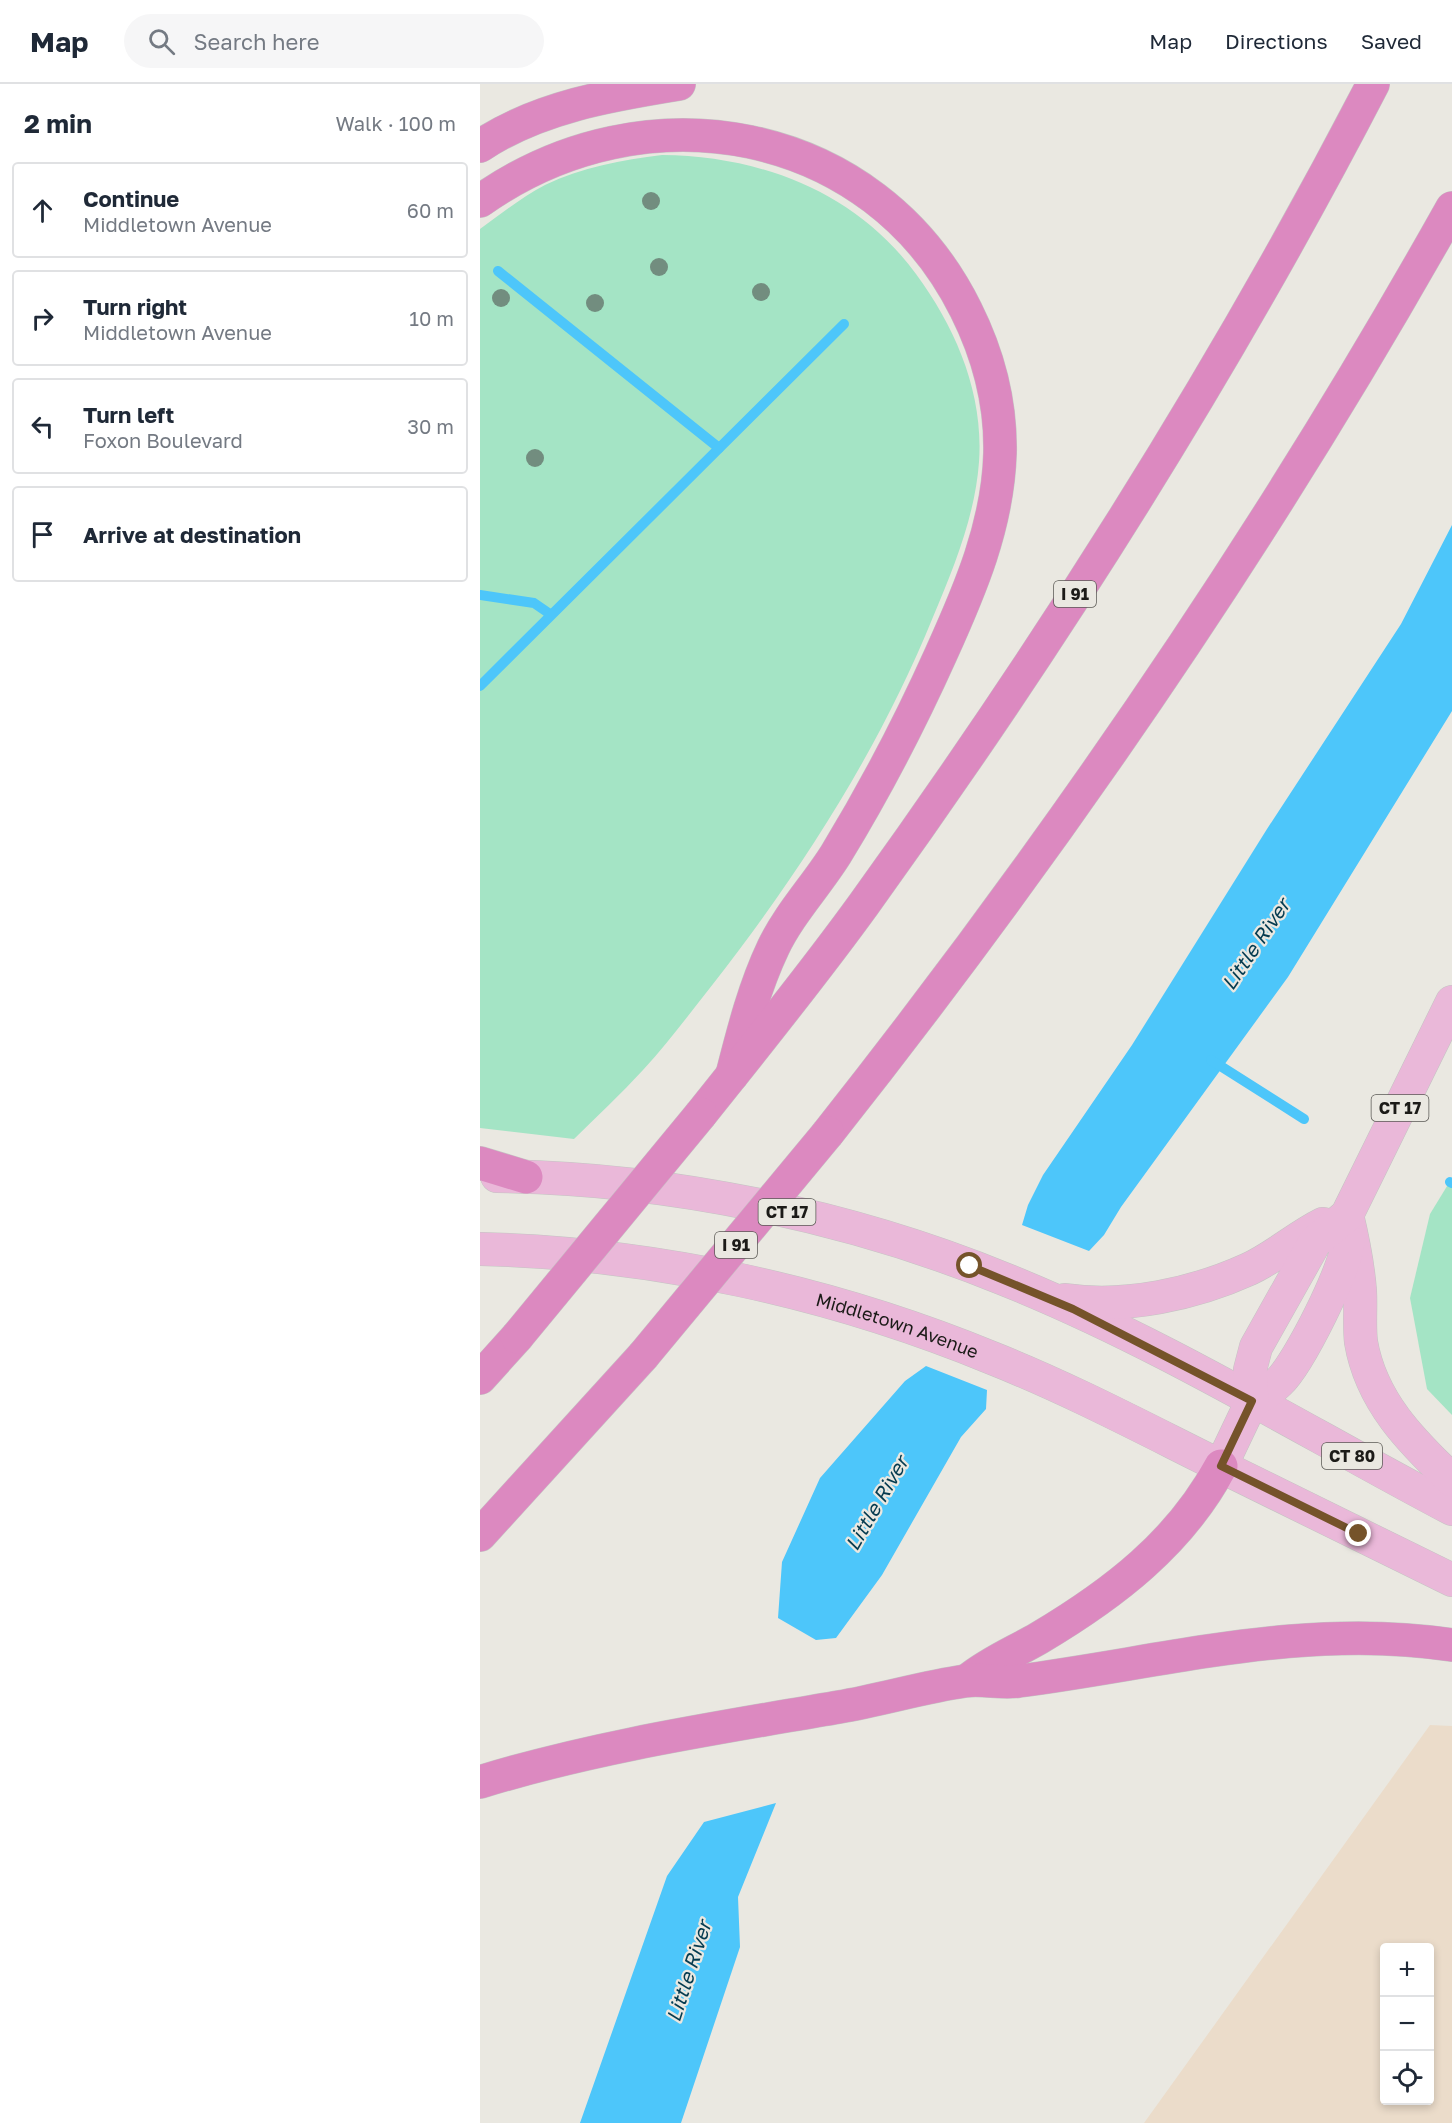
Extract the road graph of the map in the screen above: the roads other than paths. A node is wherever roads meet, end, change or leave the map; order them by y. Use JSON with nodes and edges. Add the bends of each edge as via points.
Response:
{"nodes":[{"id":1,"x":679,"y":84,"type":"edge"},
{"id":2,"x":1372,"y":84,"type":"edge"},
{"id":3,"x":480,"y":146,"type":"edge"},
{"id":4,"x":480,"y":201,"type":"edge"},
{"id":5,"x":1452,"y":208,"type":"edge"},
{"id":6,"x":1452,"y":1002,"type":"edge"},
{"id":7,"x":732,"y":1075,"type":"junction"},
{"id":8,"x":480,"y":1163,"type":"edge"},
{"id":9,"x":480,"y":1176,"type":"edge"},
{"id":10,"x":526,"y":1177,"type":"junction"},
{"id":11,"x":1347,"y":1215,"type":"junction"},
{"id":12,"x":480,"y":1249,"type":"edge"},
{"id":13,"x":1037,"y":1293,"type":"junction"},
{"id":14,"x":480,"y":1378,"type":"edge"},
{"id":15,"x":1252,"y":1401,"type":"junction"},
{"id":16,"x":1221,"y":1466,"type":"junction"},
{"id":17,"x":1452,"y":1480,"type":"edge"},
{"id":18,"x":1452,"y":1509,"type":"edge"},
{"id":19,"x":480,"y":1535,"type":"edge"},
{"id":20,"x":1452,"y":1580,"type":"edge"},
{"id":21,"x":1452,"y":1645,"type":"edge"},
{"id":22,"x":968,"y":1680,"type":"junction"},
{"id":23,"x":480,"y":1782,"type":"edge"}],
"edges":[{"from":1,"to":3,"type":"highway","via":[[552,112]]},
{"from":2,"to":7,"type":"highway","number":"I 91","via":[[1250,310],[1078,589],[862,906]]},
{"from":4,"to":7,"type":"highway","via":[[540,164],[612,139],[699,132],[767,145],[832,170],[905,223],[958,293],[985,356],[997,406],[1000,450],[995,502],[977,570],[931,677],[886,765],[833,858],[774,945],[752,1002]]},
{"from":5,"to":19,"type":"highway","number":"I 91","bridge":true,"via":[[1310,449],[1186,642],[1014,888],[828,1132],[643,1356]]},
{"from":6,"to":11,"type":"main road","number":"CT 17"},
{"from":7,"to":14,"type":"highway","number":"I 91","bridge":true},
{"from":8,"to":10,"type":"highway"},
{"from":9,"to":10,"type":"main road","number":"CT 17"},
{"from":10,"to":13,"type":"main road","number":"CT 17","via":[[647,1188],[819,1219],[934,1252]]},
{"from":11,"to":13,"type":"main road","via":[[1314,1228],[1250,1269],[1191,1290],[1107,1302]]},
{"from":11,"to":15,"type":"main road","via":[[1315,1242],[1256,1347],[1250,1370]]},
{"from":11,"to":17,"type":"main road","via":[[1358,1272],[1362,1342],[1376,1386],[1406,1436]]},
{"from":12,"to":16,"type":"main road","name":"Middletown Avenue","via":[[559,1254],[684,1270],[845,1306],[1037,1376]]},
{"from":13,"to":15,"type":"main road","number":"CT 80","via":[[1154,1348]]},
{"from":15,"to":16,"type":"main road"},
{"from":15,"to":18,"type":"main road","number":"CT 80"},
{"from":16,"to":20,"type":"main road","name":"Middletown Avenue"},
{"from":16,"to":22,"type":"highway","via":[[1191,1515],[1138,1570],[1076,1615]]},
{"from":21,"to":22,"type":"highway","via":[[1402,1639],[1308,1639],[1161,1657],[1017,1682]]},
{"from":22,"to":23,"type":"highway","via":[[597,1751]]}]}
